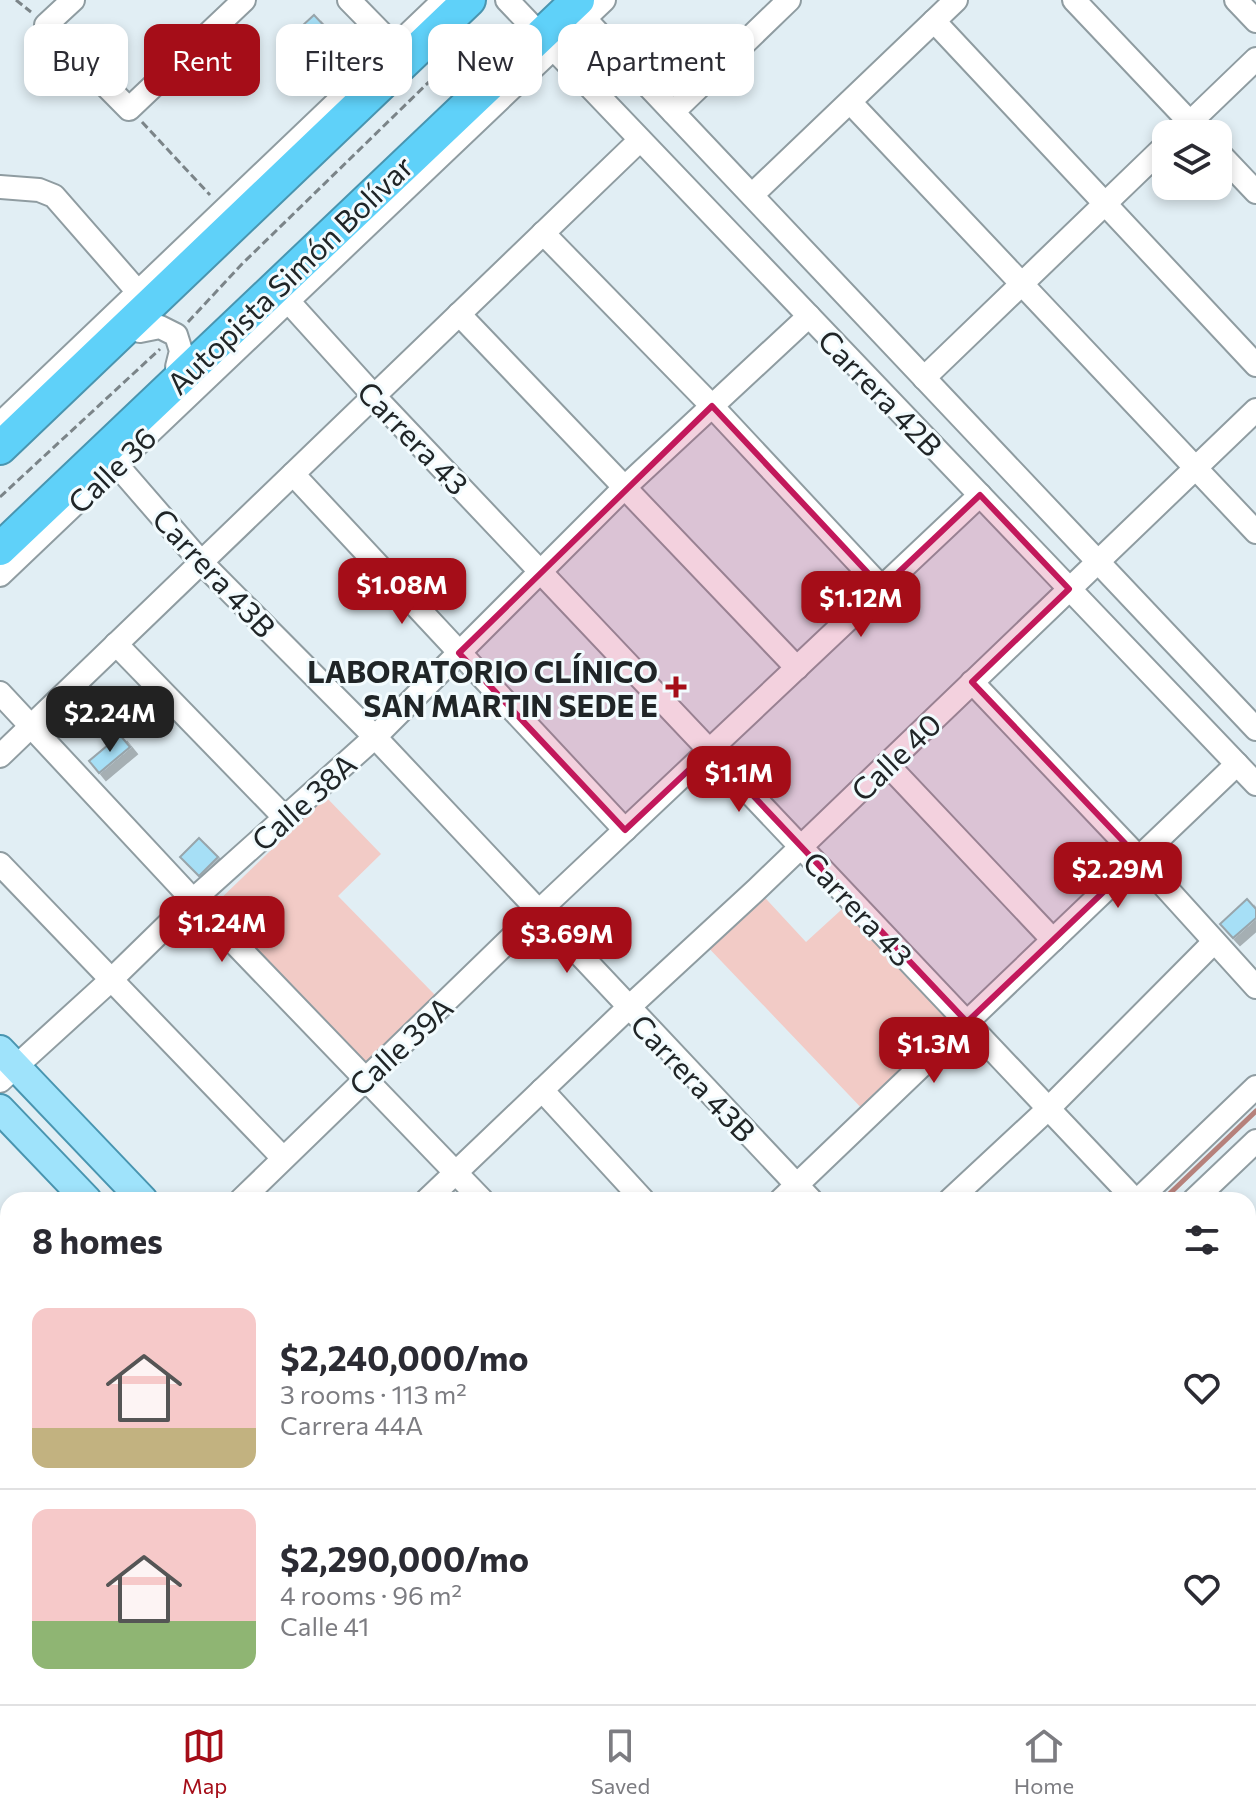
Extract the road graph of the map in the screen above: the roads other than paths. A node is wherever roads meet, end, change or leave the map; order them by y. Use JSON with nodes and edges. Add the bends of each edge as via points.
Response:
{"nodes":[{"id":1,"x":73,"y":0,"type":"edge"},
{"id":2,"x":244,"y":0,"type":"edge"},
{"id":3,"x":349,"y":0,"type":"edge"},
{"id":4,"x":444,"y":0,"type":"edge"},
{"id":5,"x":469,"y":0,"type":"edge"},
{"id":6,"x":485,"y":0,"type":"edge"},
{"id":7,"x":604,"y":0,"type":"edge"},
{"id":8,"x":789,"y":0,"type":"edge"},
{"id":9,"x":956,"y":0,"type":"edge"},
{"id":10,"x":1074,"y":0,"type":"edge"},
{"id":11,"x":1236,"y":0,"type":"edge"},
{"id":12,"x":573,"y":5,"type":"edge"},
{"id":13,"x":934,"y":21,"type":"junction"},
{"id":14,"x":1256,"y":21,"type":"edge"},
{"id":15,"x":372,"y":24,"type":"edge"},
{"id":16,"x":535,"y":24,"type":"edge"},
{"id":17,"x":591,"y":24,"type":"edge"},
{"id":18,"x":412,"y":31,"type":"edge"},
{"id":19,"x":542,"y":37,"type":"edge"},
{"id":20,"x":558,"y":54,"type":"edge"},
{"id":21,"x":1256,"y":59,"type":"edge"},
{"id":22,"x":343,"y":96,"type":"edge"},
{"id":23,"x":458,"y":96,"type":"edge"},
{"id":24,"x":460,"y":96,"type":"edge"},
{"id":25,"x":469,"y":96,"type":"edge"},
{"id":26,"x":598,"y":96,"type":"edge"},
{"id":27,"x":658,"y":96,"type":"edge"},
{"id":28,"x":850,"y":102,"type":"junction"},
{"id":29,"x":673,"y":112,"type":"junction"},
{"id":30,"x":1181,"y":120,"type":"edge"},
{"id":31,"x":1199,"y":120,"type":"edge"},
{"id":32,"x":640,"y":140,"type":"junction"},
{"id":33,"x":1152,"y":159,"type":"edge"},
{"id":34,"x":1232,"y":167,"type":"edge"},
{"id":35,"x":276,"y":184,"type":"junction"},
{"id":36,"x":0,"y":187,"type":"edge"},
{"id":37,"x":1256,"y":192,"type":"edge"},
{"id":38,"x":752,"y":195,"type":"junction"},
{"id":39,"x":232,"y":202,"type":"junction"},
{"id":40,"x":1105,"y":204,"type":"junction"},
{"id":41,"x":543,"y":233,"type":"junction"},
{"id":42,"x":1022,"y":284,"type":"junction"},
{"id":43,"x":138,"y":292,"type":"junction"},
{"id":44,"x":288,"y":301,"type":"junction"},
{"id":45,"x":459,"y":314,"type":"junction"},
{"id":46,"x":809,"y":316,"type":"junction"},
{"id":47,"x":140,"y":331,"type":"junction"},
{"id":48,"x":1256,"y":365,"type":"edge"},
{"id":49,"x":177,"y":367,"type":"junction"},
{"id":50,"x":924,"y":378,"type":"junction"},
{"id":51,"x":374,"y":396,"type":"junction"},
{"id":52,"x":712,"y":406,"type":"junction"},
{"id":53,"x":1256,"y":410,"type":"edge"},
{"id":54,"x":0,"y":424,"type":"edge"},
{"id":55,"x":0,"y":448,"type":"edge"},
{"id":56,"x":116,"y":464,"type":"junction"},
{"id":57,"x":0,"y":466,"type":"edge"},
{"id":58,"x":1196,"y":468,"type":"junction"},
{"id":59,"x":293,"y":474,"type":"junction"},
{"id":60,"x":625,"y":487,"type":"junction"},
{"id":61,"x":980,"y":495,"type":"junction"},
{"id":62,"x":1256,"y":532,"type":"edge"},
{"id":63,"x":0,"y":534,"type":"edge"},
{"id":64,"x":0,"y":549,"type":"edge"},
{"id":65,"x":1098,"y":561,"type":"junction"},
{"id":66,"x":201,"y":562,"type":"junction"},
{"id":67,"x":540,"y":569,"type":"junction"},
{"id":68,"x":0,"y":575,"type":"edge"},
{"id":69,"x":882,"y":588,"type":"junction"},
{"id":70,"x":1069,"y":589,"type":"junction"},
{"id":71,"x":116,"y":644,"type":"junction"},
{"id":72,"x":459,"y":653,"type":"junction"},
{"id":73,"x":797,"y":668,"type":"junction"},
{"id":74,"x":972,"y":682,"type":"junction"},
{"id":75,"x":0,"y":693,"type":"edge"},
{"id":76,"x":31,"y":726,"type":"junction"},
{"id":77,"x":1256,"y":729,"type":"edge"},
{"id":78,"x":375,"y":737,"type":"junction"},
{"id":79,"x":710,"y":750,"type":"junction"},
{"id":80,"x":0,"y":756,"type":"edge"},
{"id":81,"x":887,"y":764,"type":"junction"},
{"id":82,"x":1237,"y":764,"type":"junction"},
{"id":83,"x":1256,"y":784,"type":"edge"},
{"id":84,"x":286,"y":819,"type":"junction"},
{"id":85,"x":625,"y":830,"type":"junction"},
{"id":86,"x":801,"y":847,"type":"junction"},
{"id":87,"x":1139,"y":858,"type":"junction"},
{"id":88,"x":0,"y":864,"type":"edge"},
{"id":89,"x":193,"y":900,"type":"junction"},
{"id":90,"x":539,"y":911,"type":"junction"},
{"id":91,"x":1053,"y":940,"type":"junction"},
{"id":92,"x":1214,"y":942,"type":"junction"},
{"id":93,"x":111,"y":980,"type":"junction"},
{"id":94,"x":1256,"y":987,"type":"edge"},
{"id":95,"x":628,"y":1008,"type":"junction"},
{"id":96,"x":967,"y":1022,"type":"junction"},
{"id":97,"x":5,"y":1066,"type":"edge"},
{"id":98,"x":364,"y":1079,"type":"junction"},
{"id":99,"x":1256,"y":1087,"type":"edge"},
{"id":100,"x":542,"y":1090,"type":"junction"},
{"id":101,"x":1049,"y":1108,"type":"junction"},
{"id":102,"x":0,"y":1109,"type":"edge"},
{"id":103,"x":1256,"y":1141,"type":"edge"},
{"id":104,"x":283,"y":1158,"type":"junction"},
{"id":105,"x":456,"y":1173,"type":"junction"},
{"id":106,"x":79,"y":1192,"type":"edge"},
{"id":107,"x":135,"y":1192,"type":"edge"},
{"id":108,"x":249,"y":1192,"type":"edge"},
{"id":109,"x":436,"y":1192,"type":"edge"},
{"id":110,"x":474,"y":1192,"type":"edge"},
{"id":111,"x":636,"y":1192,"type":"edge"},
{"id":112,"x":793,"y":1192,"type":"edge"},
{"id":113,"x":799,"y":1192,"type":"edge"},
{"id":114,"x":959,"y":1192,"type":"edge"},
{"id":115,"x":1128,"y":1192,"type":"edge"},
{"id":116,"x":1144,"y":1192,"type":"edge"},
{"id":117,"x":1202,"y":1192,"type":"edge"}],
"edges":[{"from":1,"to":2,"type":"street","via":[[46,25],[129,109]]},
{"from":3,"to":15,"type":"street"},
{"from":4,"to":18,"type":"street"},
{"from":5,"to":35,"type":"highway"},
{"from":6,"to":47,"type":"street"},
{"from":7,"to":12,"type":"street"},
{"from":8,"to":29,"type":"street"},
{"from":9,"to":13,"type":"street"},
{"from":10,"to":30,"type":"street"},
{"from":11,"to":14,"type":"street"},
{"from":12,"to":16,"type":"highway","name":"Autopista Simón Bolívar"},
{"from":12,"to":17,"type":"street","name":"Carrera 42B"},
{"from":13,"to":28,"type":"street"},
{"from":13,"to":40,"type":"street"},
{"from":19,"to":20,"type":"street","name":"Carrera 42B"},
{"from":21,"to":31,"type":"street"},
{"from":22,"to":39,"type":"street"},
{"from":23,"to":49,"type":"street"},
{"from":24,"to":64,"type":"highway","name":"Autopista Simón Bolívar"},
{"from":25,"to":44,"type":"street","name":"Calle 36"},
{"from":26,"to":32,"type":"street","name":"Carrera 42B"},
{"from":27,"to":29,"type":"street","name":"Carrera 42B"},
{"from":28,"to":38,"type":"street"},
{"from":28,"to":42,"type":"street"},
{"from":29,"to":38,"type":"street","name":"Carrera 42B"},
{"from":32,"to":41,"type":"street"},
{"from":32,"to":46,"type":"street","name":"Carrera 42B"},
{"from":33,"to":40,"type":"street"},
{"from":34,"to":37,"type":"street"},
{"from":35,"to":39,"type":"highway"},
{"from":35,"to":55,"type":"highway"},
{"from":36,"to":43,"type":"street","via":[[54,196]]},
{"from":38,"to":50,"type":"street","name":"Carrera 42B"},
{"from":39,"to":43,"type":"street"},
{"from":40,"to":42,"type":"street"},
{"from":40,"to":48,"type":"street"},
{"from":41,"to":45,"type":"street"},
{"from":41,"to":52,"type":"street"},
{"from":42,"to":50,"type":"street"},
{"from":42,"to":58,"type":"street"},
{"from":43,"to":54,"type":"street"},
{"from":44,"to":51,"type":"street","name":"Carrera 43"},
{"from":44,"to":56,"type":"street","name":"Calle 36"},
{"from":45,"to":51,"type":"street"},
{"from":45,"to":60,"type":"street"},
{"from":46,"to":52,"type":"street","name":"Calle 38A"},
{"from":46,"to":61,"type":"street","name":"Carrera 42B"},
{"from":47,"to":49,"type":"street","via":[[160,327],[176,335],[181,351]]},
{"from":47,"to":57,"type":"street"},
{"from":49,"to":63,"type":"street"},
{"from":50,"to":65,"type":"street","name":"Carrera 42B"},
{"from":51,"to":59,"type":"street"},
{"from":51,"to":67,"type":"street","name":"Carrera 43"},
{"from":52,"to":60,"type":"street","name":"Calle 38A"},
{"from":52,"to":69,"type":"street"},
{"from":53,"to":58,"type":"street","name":"Calle 40"},
{"from":56,"to":66,"type":"street","name":"Carrera 43B"},
{"from":56,"to":68,"type":"street","name":"Calle 36"},
{"from":58,"to":62,"type":"street"},
{"from":58,"to":65,"type":"street","name":"Calle 40"},
{"from":59,"to":66,"type":"street"},
{"from":59,"to":72,"type":"street"},
{"from":60,"to":67,"type":"street","name":"Calle 38A"},
{"from":60,"to":73,"type":"street"},
{"from":61,"to":69,"type":"street","name":"Calle 39A"},
{"from":61,"to":70,"type":"street","name":"Carrera 42B"},
{"from":65,"to":70,"type":"street","name":"Calle 40"},
{"from":65,"to":77,"type":"street","name":"Carrera 42B"},
{"from":66,"to":71,"type":"street"},
{"from":66,"to":78,"type":"street","name":"Carrera 43B"},
{"from":67,"to":72,"type":"street","name":"Calle 38A"},
{"from":67,"to":79,"type":"street","name":"Carrera 43"},
{"from":69,"to":73,"type":"street","name":"Calle 39A"},
{"from":70,"to":74,"type":"street","name":"Calle 40"},
{"from":70,"to":82,"type":"street","name":"Carrera 42B"},
{"from":71,"to":76,"type":"street"},
{"from":71,"to":84,"type":"street"},
{"from":72,"to":78,"type":"street","name":"Calle 38A"},
{"from":72,"to":85,"type":"street"},
{"from":73,"to":79,"type":"street","name":"Calle 39A"},
{"from":74,"to":81,"type":"street","name":"Calle 40"},
{"from":74,"to":87,"type":"street"},
{"from":75,"to":76,"type":"street"},
{"from":76,"to":80,"type":"street"},
{"from":76,"to":89,"type":"street"},
{"from":78,"to":84,"type":"street","name":"Calle 38A"},
{"from":78,"to":90,"type":"street","name":"Carrera 43B"},
{"from":79,"to":85,"type":"street","name":"Calle 39A"},
{"from":79,"to":86,"type":"street","name":"Carrera 43"},
{"from":81,"to":86,"type":"street","name":"Calle 40"},
{"from":81,"to":91,"type":"street"},
{"from":82,"to":83,"type":"street","name":"Carrera 42B"},
{"from":82,"to":87,"type":"street"},
{"from":84,"to":89,"type":"street","name":"Calle 38A"},
{"from":85,"to":90,"type":"street","name":"Calle 39A"},
{"from":86,"to":95,"type":"street","name":"Calle 40"},
{"from":86,"to":96,"type":"street","name":"Carrera 43"},
{"from":87,"to":91,"type":"street"},
{"from":87,"to":92,"type":"street"},
{"from":88,"to":93,"type":"street"},
{"from":89,"to":93,"type":"street","name":"Calle 38A"},
{"from":89,"to":98,"type":"street"},
{"from":90,"to":95,"type":"street","name":"Carrera 43B"},
{"from":90,"to":98,"type":"street","name":"Calle 39A"},
{"from":91,"to":96,"type":"street"},
{"from":92,"to":94,"type":"street"},
{"from":92,"to":101,"type":"street"},
{"from":93,"to":97,"type":"street","name":"Calle 38A"},
{"from":93,"to":104,"type":"street"},
{"from":95,"to":100,"type":"street","name":"Calle 40"},
{"from":95,"to":112,"type":"street","name":"Carrera 43B"},
{"from":96,"to":101,"type":"street","name":"Carrera 43"},
{"from":96,"to":113,"type":"street"},
{"from":97,"to":107,"type":"main road"},
{"from":98,"to":104,"type":"street","name":"Calle 39A"},
{"from":98,"to":105,"type":"street"},
{"from":99,"to":116,"type":"street"},
{"from":100,"to":105,"type":"street","name":"Calle 40"},
{"from":100,"to":111,"type":"street"},
{"from":101,"to":114,"type":"street"},
{"from":101,"to":115,"type":"street","name":"Carrera 43"},
{"from":102,"to":106,"type":"main road"},
{"from":103,"to":117,"type":"street"},
{"from":104,"to":108,"type":"street","name":"Calle 39A"},
{"from":105,"to":109,"type":"street","name":"Calle 40"},
{"from":105,"to":110,"type":"street"}]}
